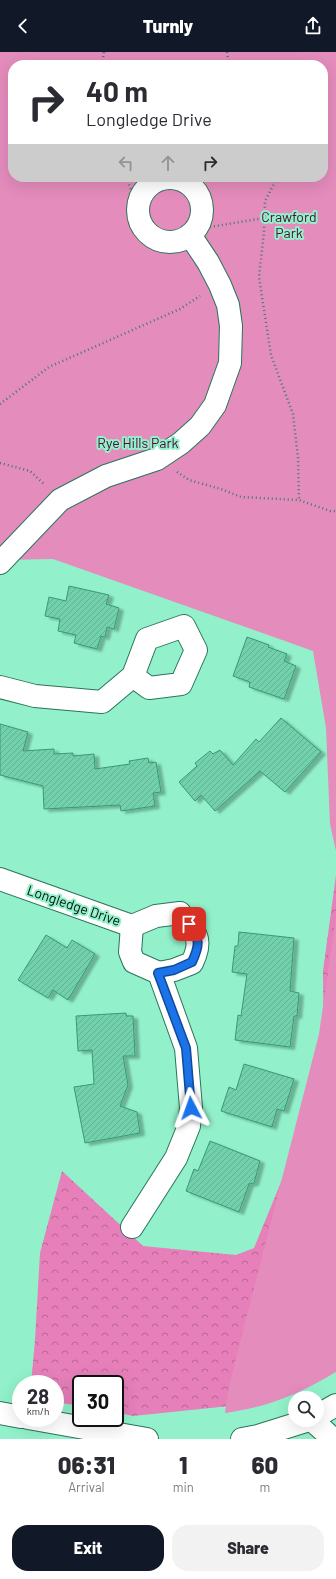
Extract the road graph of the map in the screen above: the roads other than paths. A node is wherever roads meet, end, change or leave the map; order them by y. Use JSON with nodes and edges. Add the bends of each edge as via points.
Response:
{"nodes":[{"id":1,"x":155,"y":182,"type":"edge"},
{"id":2,"x":181,"y":182,"type":"edge"},
{"id":3,"x":194,"y":230,"type":"junction"},
{"id":4,"x":0,"y":563,"type":"edge"},
{"id":5,"x":133,"y":676,"type":"dead end"},
{"id":6,"x":0,"y":687,"type":"edge"},
{"id":7,"x":0,"y":879,"type":"edge"},
{"id":8,"x":132,"y":926,"type":"junction"},
{"id":9,"x":158,"y":973,"type":"junction"},
{"id":10,"x":132,"y":1227,"type":"dead end"},
{"id":11,"x":336,"y":1405,"type":"edge"},
{"id":12,"x":324,"y":1412,"type":"edge"},
{"id":13,"x":0,"y":1413,"type":"edge"},
{"id":14,"x":12,"y":1415,"type":"edge"},
{"id":15,"x":64,"y":1424,"type":"edge"},
{"id":16,"x":292,"y":1427,"type":"edge"},
{"id":17,"x":319,"y":1427,"type":"edge"},
{"id":18,"x":265,"y":1437,"type":"edge"},
{"id":19,"x":147,"y":1439,"type":"edge"},
{"id":20,"x":242,"y":1439,"type":"edge"},
{"id":21,"x":333,"y":1439,"type":"edge"}],
"edges":[{"from":1,"to":3,"type":"street","via":[[145,189],[140,198],[138,208],[143,226],[157,239],[175,241]]},
{"from":2,"to":3,"type":"street","via":[[197,194],[201,209]]},
{"from":3,"to":4,"type":"street","via":[[228,305],[231,326],[230,363],[215,405],[200,426],[157,459],[106,476],[60,500]]},
{"from":5,"to":6,"type":"street","via":[[102,702],[35,696]]},
{"from":7,"to":8,"type":"street","name":"Longledge Drive"},
{"from":8,"to":9,"type":"street","name":"Longledge Drive","via":[[130,952],[134,962]]},
{"from":8,"to":9,"type":"street","via":[[156,916],[180,913],[197,935],[198,949],[192,962],[174,970]]},
{"from":9,"to":10,"type":"street","via":[[186,1048],[191,1108],[189,1126],[176,1158]]},
{"from":11,"to":12,"type":"street"},
{"from":13,"to":14,"type":"street"},
{"from":15,"to":19,"type":"street"},
{"from":16,"to":18,"type":"street"},
{"from":17,"to":21,"type":"street"},
{"from":18,"to":20,"type":"street"}]}
